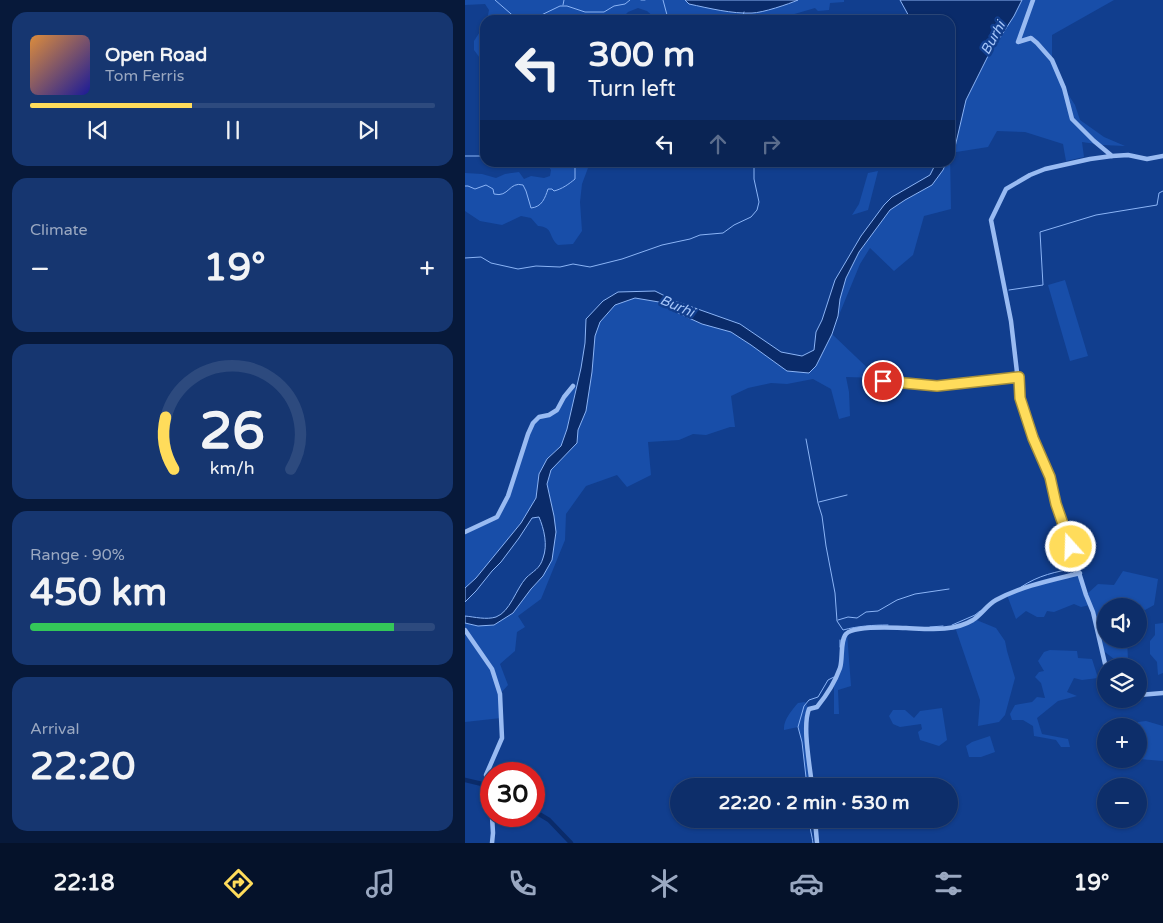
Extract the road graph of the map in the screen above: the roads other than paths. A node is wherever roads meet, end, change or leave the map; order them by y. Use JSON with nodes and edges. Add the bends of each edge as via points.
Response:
{"nodes":[{"id":1,"x":1033,"y":0,"type":"edge"},
{"id":2,"x":1112,"y":156,"type":"junction"},
{"id":3,"x":1163,"y":156,"type":"edge"},
{"id":4,"x":1019,"y":377,"type":"junction"},
{"id":5,"x":883,"y":381,"type":"dead end"},
{"id":6,"x":573,"y":386,"type":"dead end"},
{"id":7,"x":465,"y":532,"type":"edge"},
{"id":8,"x":1080,"y":574,"type":"junction"},
{"id":9,"x":465,"y":630,"type":"edge"},
{"id":10,"x":1104,"y":658,"type":"edge"},
{"id":11,"x":1163,"y":694,"type":"edge"},
{"id":12,"x":1147,"y":695,"type":"edge"},
{"id":13,"x":492,"y":762,"type":"edge"},
{"id":14,"x":811,"y":778,"type":"edge"},
{"id":15,"x":493,"y":827,"type":"edge"},
{"id":16,"x":816,"y":828,"type":"edge"},
{"id":17,"x":492,"y":843,"type":"edge"},
{"id":18,"x":817,"y":843,"type":"edge"}],
"edges":[{"from":1,"to":2,"type":"street","via":[[1018,42],[1031,38],[1052,60],[1072,119]]},
{"from":2,"to":3,"type":"street","via":[[1147,159]]},
{"from":2,"to":4,"type":"street","via":[[1030,175],[1006,189],[991,220]]},
{"from":4,"to":5,"type":"street","via":[[937,386]]},
{"from":4,"to":8,"type":"street","via":[[1020,398],[1050,477]]},
{"from":6,"to":7,"type":"street","via":[[557,410],[533,423],[508,496],[497,517]]},
{"from":8,"to":10,"type":"street"},
{"from":8,"to":14,"type":"street","via":[[1007,595],[994,601],[974,619],[955,627],[866,628],[847,633],[841,666],[834,681],[823,700],[817,707],[809,708],[807,715]]},
{"from":9,"to":13,"type":"street","via":[[492,669],[500,694],[501,738]]},
{"from":11,"to":12,"type":"street"},
{"from":15,"to":17,"type":"street"},
{"from":16,"to":18,"type":"street"}]}
